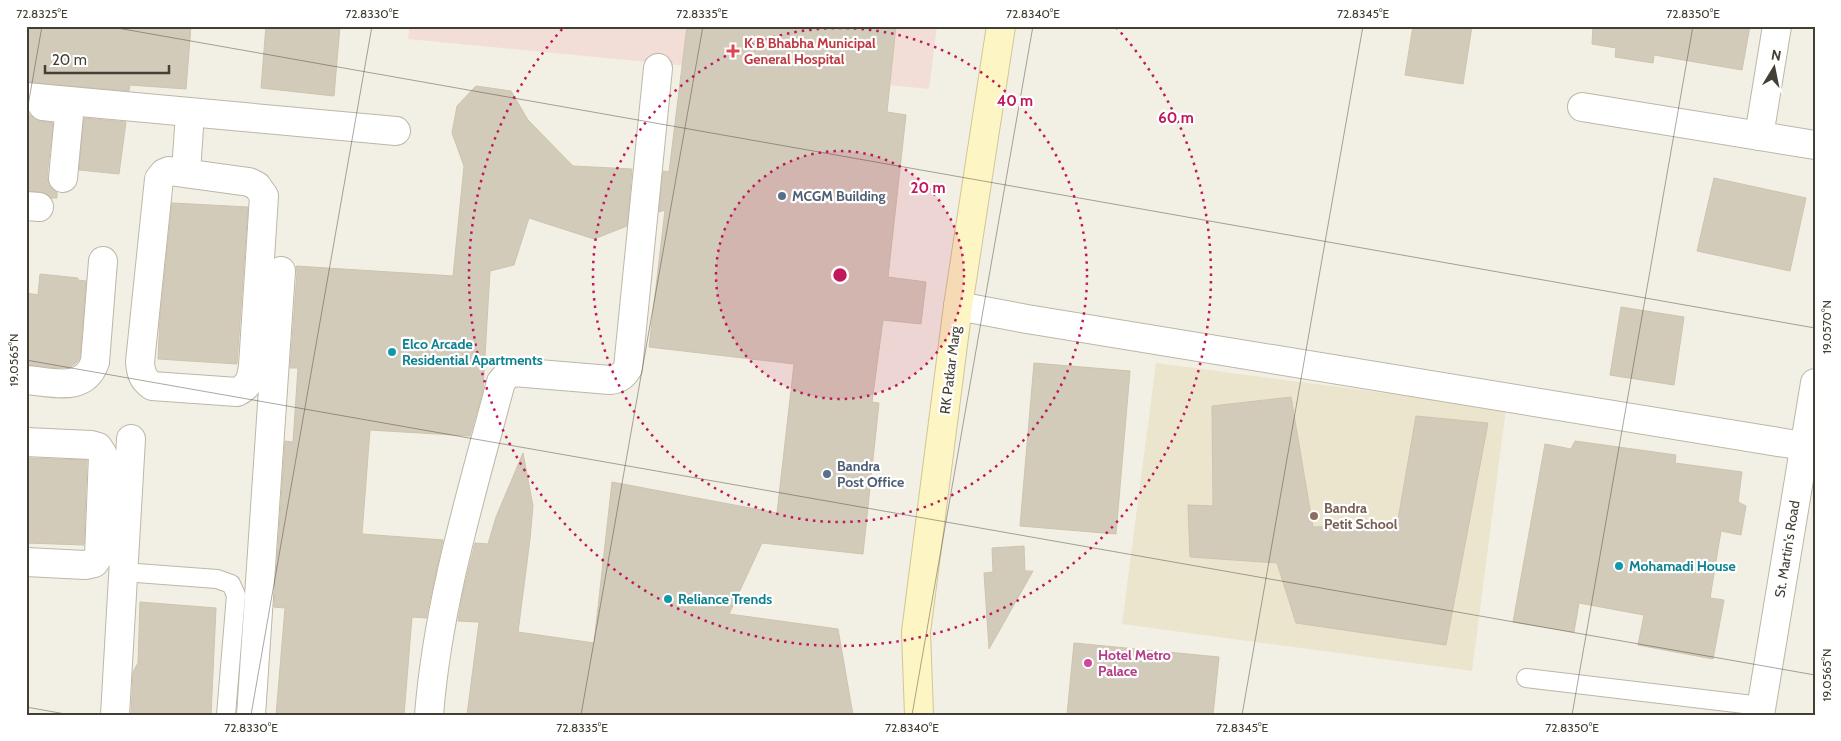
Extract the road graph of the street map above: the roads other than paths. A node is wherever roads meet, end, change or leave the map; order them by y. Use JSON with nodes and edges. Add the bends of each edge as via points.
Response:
{"nodes":[{"id":1,"x":1001,"y":26,"type":"edge"},
{"id":2,"x":1777,"y":26,"type":"edge"},
{"id":3,"x":658,"y":68,"type":"dead end"},
{"id":4,"x":26,"y":97,"type":"edge"},
{"id":5,"x":26,"y":104,"type":"edge"},
{"id":6,"x":1582,"y":107,"type":"dead end"},
{"id":7,"x":190,"y":113,"type":"junction"},
{"id":8,"x":396,"y":132,"type":"dead end"},
{"id":9,"x":1759,"y":136,"type":"junction"},
{"id":10,"x":1815,"y":145,"type":"edge"},
{"id":11,"x":186,"y":172,"type":"junction"},
{"id":12,"x":63,"y":178,"type":"dead end"},
{"id":13,"x":103,"y":260,"type":"dead end"},
{"id":14,"x":281,"y":271,"type":"dead end"},
{"id":15,"x":958,"y":306,"type":"junction"},
{"id":16,"x":26,"y":380,"type":"edge"},
{"id":17,"x":1815,"y":383,"type":"edge"},
{"id":18,"x":131,"y":439,"type":"dead end"},
{"id":19,"x":26,"y":442,"type":"edge"},
{"id":20,"x":1803,"y":446,"type":"junction"},
{"id":21,"x":26,"y":562,"type":"edge"},
{"id":22,"x":123,"y":572,"type":"junction"},
{"id":23,"x":1526,"y":678,"type":"dead end"},
{"id":24,"x":1760,"y":711,"type":"edge"},
{"id":25,"x":115,"y":715,"type":"edge"},
{"id":26,"x":226,"y":715,"type":"edge"},
{"id":27,"x":251,"y":715,"type":"edge"},
{"id":28,"x":429,"y":715,"type":"edge"},
{"id":29,"x":919,"y":715,"type":"edge"}],
"edges":[{"from":1,"to":15,"type":"street","name":"RK Patkar Marg"},
{"from":2,"to":9,"type":"street"},
{"from":3,"to":28,"type":"street","via":[[628,368],[617,380],[514,372],[501,382],[454,557],[433,670]]},
{"from":4,"to":7,"type":"street"},
{"from":5,"to":12,"type":"street","via":[[68,109]]},
{"from":6,"to":9,"type":"street"},
{"from":7,"to":8,"type":"street"},
{"from":7,"to":11,"type":"street"},
{"from":9,"to":10,"type":"street"},
{"from":11,"to":11,"type":"street","via":[[169,171],[159,179],[141,374],[152,386],[236,392],[251,380],[264,196],[257,186],[248,182]]},
{"from":13,"to":16,"type":"street","via":[[92,372],[73,384]]},
{"from":14,"to":27,"type":"street"},
{"from":15,"to":20,"type":"street"},
{"from":15,"to":29,"type":"street","name":"RK Patkar Marg","via":[[916,632]]},
{"from":17,"to":20,"type":"street","name":"St. Martin's Road"},
{"from":18,"to":22,"type":"street"},
{"from":19,"to":21,"type":"street","via":[[91,445],[98,447],[103,455],[99,556],[94,563]]},
{"from":20,"to":24,"type":"street","name":"St. Martin's Road"},
{"from":22,"to":25,"type":"street"},
{"from":22,"to":26,"type":"lane","via":[[217,579],[231,584],[236,595]]},
{"from":23,"to":24,"type":"lane"}]}
